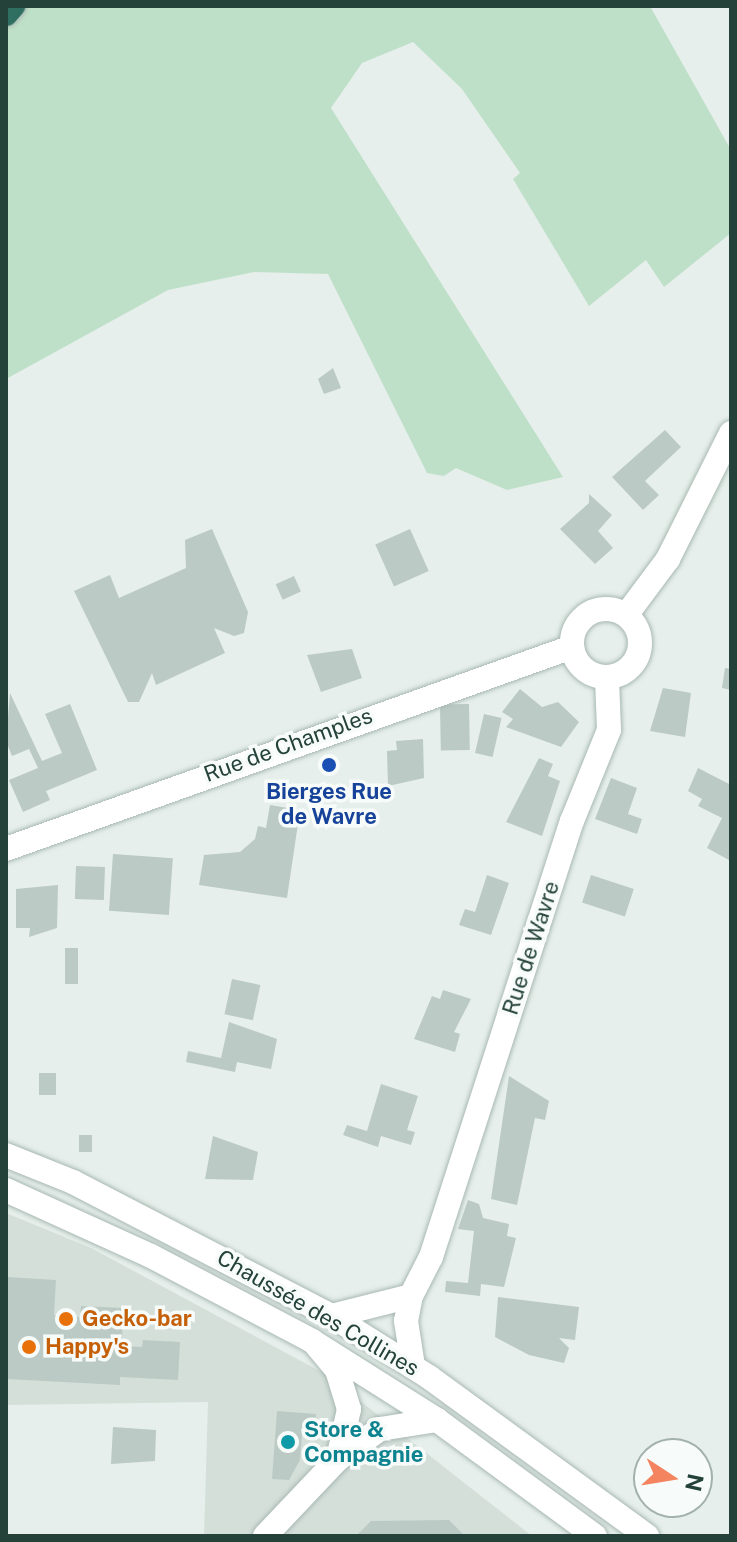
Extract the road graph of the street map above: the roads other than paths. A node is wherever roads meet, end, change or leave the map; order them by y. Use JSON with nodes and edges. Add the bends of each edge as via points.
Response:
{"nodes":[{"id":1,"x":13,"y":6,"type":"edge"},
{"id":2,"x":6,"y":14,"type":"edge"},
{"id":3,"x":731,"y":433,"type":"edge"},
{"id":4,"x":627,"y":614,"type":"junction"},
{"id":5,"x":572,"y":647,"type":"junction"},
{"id":6,"x":607,"y":677,"type":"junction"},
{"id":7,"x":6,"y":849,"type":"edge"},
{"id":8,"x":6,"y":1155,"type":"edge"},
{"id":9,"x":6,"y":1190,"type":"edge"},
{"id":10,"x":411,"y":1296,"type":"junction"},
{"id":11,"x":332,"y":1316,"type":"junction"},
{"id":12,"x":312,"y":1341,"type":"junction"},
{"id":13,"x":413,"y":1366,"type":"junction"},
{"id":14,"x":437,"y":1420,"type":"junction"},
{"id":15,"x":338,"y":1459,"type":"junction"},
{"id":16,"x":265,"y":1536,"type":"edge"},
{"id":17,"x":595,"y":1536,"type":"edge"},
{"id":18,"x":647,"y":1536,"type":"edge"}],
"edges":[{"from":1,"to":2,"type":"highway"},
{"from":3,"to":4,"type":"street","via":[[668,559]]},
{"from":4,"to":5,"type":"street","via":[[592,614],[581,621]]},
{"from":4,"to":6,"type":"street","via":[[638,632],[638,651],[624,670]]},
{"from":5,"to":6,"type":"street","via":[[584,669]]},
{"from":5,"to":7,"type":"street","name":"Rue de Champles"},
{"from":6,"to":10,"type":"street","name":"Rue de Wavre","via":[[609,730],[572,821],[431,1257]]},
{"from":8,"to":11,"type":"street","name":"Chaussée des Collines","via":[[73,1182]]},
{"from":9,"to":12,"type":"street","name":"Chaussée des Collines","via":[[151,1256]]},
{"from":10,"to":11,"type":"street"},
{"from":10,"to":13,"type":"street","name":"Rue de Wavre","via":[[406,1321]]},
{"from":11,"to":13,"type":"street","name":"Chaussée des Collines"},
{"from":12,"to":14,"type":"street","name":"Chaussée des Collines"},
{"from":12,"to":15,"type":"street","via":[[345,1389],[349,1409]]},
{"from":13,"to":18,"type":"street","name":"Chaussée des Collines"},
{"from":14,"to":15,"type":"street","via":[[380,1429]]},
{"from":14,"to":17,"type":"street"},
{"from":15,"to":16,"type":"street"}]}
